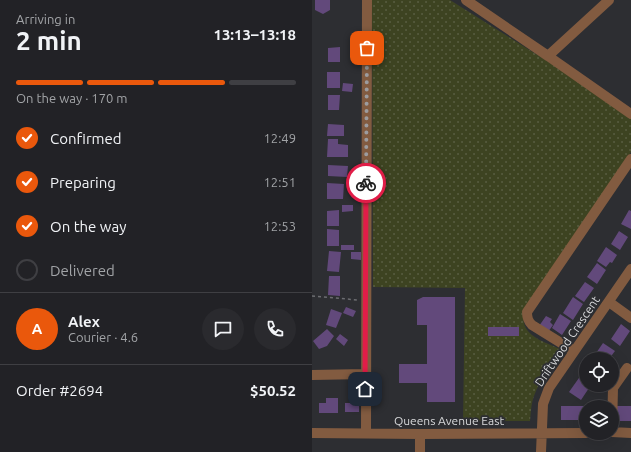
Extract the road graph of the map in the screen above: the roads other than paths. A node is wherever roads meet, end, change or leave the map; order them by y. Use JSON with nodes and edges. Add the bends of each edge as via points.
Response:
{"nodes":[{"id":1,"x":367,"y":0,"type":"edge"},
{"id":2,"x":466,"y":0,"type":"edge"},
{"id":3,"x":609,"y":0,"type":"edge"},
{"id":4,"x":548,"y":56,"type":"junction"},
{"id":5,"x":631,"y":114,"type":"edge"},
{"id":6,"x":631,"y":159,"type":"edge"},
{"id":7,"x":631,"y":270,"type":"edge"},
{"id":8,"x":609,"y":302,"type":"junction"},
{"id":9,"x":631,"y":318,"type":"edge"},
{"id":10,"x":574,"y":351,"type":"junction"},
{"id":11,"x":627,"y":368,"type":"dead end"},
{"id":12,"x":365,"y":374,"type":"junction"},
{"id":13,"x":312,"y":375,"type":"edge"},
{"id":14,"x":613,"y":400,"type":"edge"},
{"id":15,"x":579,"y":432,"type":"edge"},
{"id":16,"x":619,"y":432,"type":"edge"},
{"id":17,"x":312,"y":433,"type":"edge"},
{"id":18,"x":366,"y":433,"type":"junction"},
{"id":19,"x":541,"y":433,"type":"junction"},
{"id":20,"x":631,"y":433,"type":"edge"},
{"id":21,"x":420,"y":434,"type":"junction"},
{"id":22,"x":420,"y":452,"type":"edge"},
{"id":23,"x":541,"y":452,"type":"edge"}],
"edges":[{"from":1,"to":12,"type":"street"},
{"from":2,"to":4,"type":"street"},
{"from":3,"to":4,"type":"street"},
{"from":4,"to":5,"type":"street"},
{"from":6,"to":10,"type":"street","via":[[527,312],[527,319],[532,325]]},
{"from":7,"to":8,"type":"street","name":"Driftwood Crescent"},
{"from":8,"to":9,"type":"street"},
{"from":8,"to":10,"type":"street","name":"Driftwood Crescent"},
{"from":10,"to":19,"type":"street","name":"Driftwood Crescent","via":[[549,388],[542,412]]},
{"from":11,"to":14,"type":"street","via":[[613,388]]},
{"from":12,"to":13,"type":"street"},
{"from":12,"to":18,"type":"street"},
{"from":15,"to":19,"type":"street","name":"Queens Avenue East"},
{"from":16,"to":20,"type":"street"},
{"from":17,"to":18,"type":"street","name":"Queens Avenue East"},
{"from":18,"to":21,"type":"street","name":"Queens Avenue East"},
{"from":19,"to":21,"type":"street","name":"Queens Avenue East"},
{"from":19,"to":23,"type":"street","name":"Driftwood Crescent"},
{"from":21,"to":22,"type":"street"}]}
